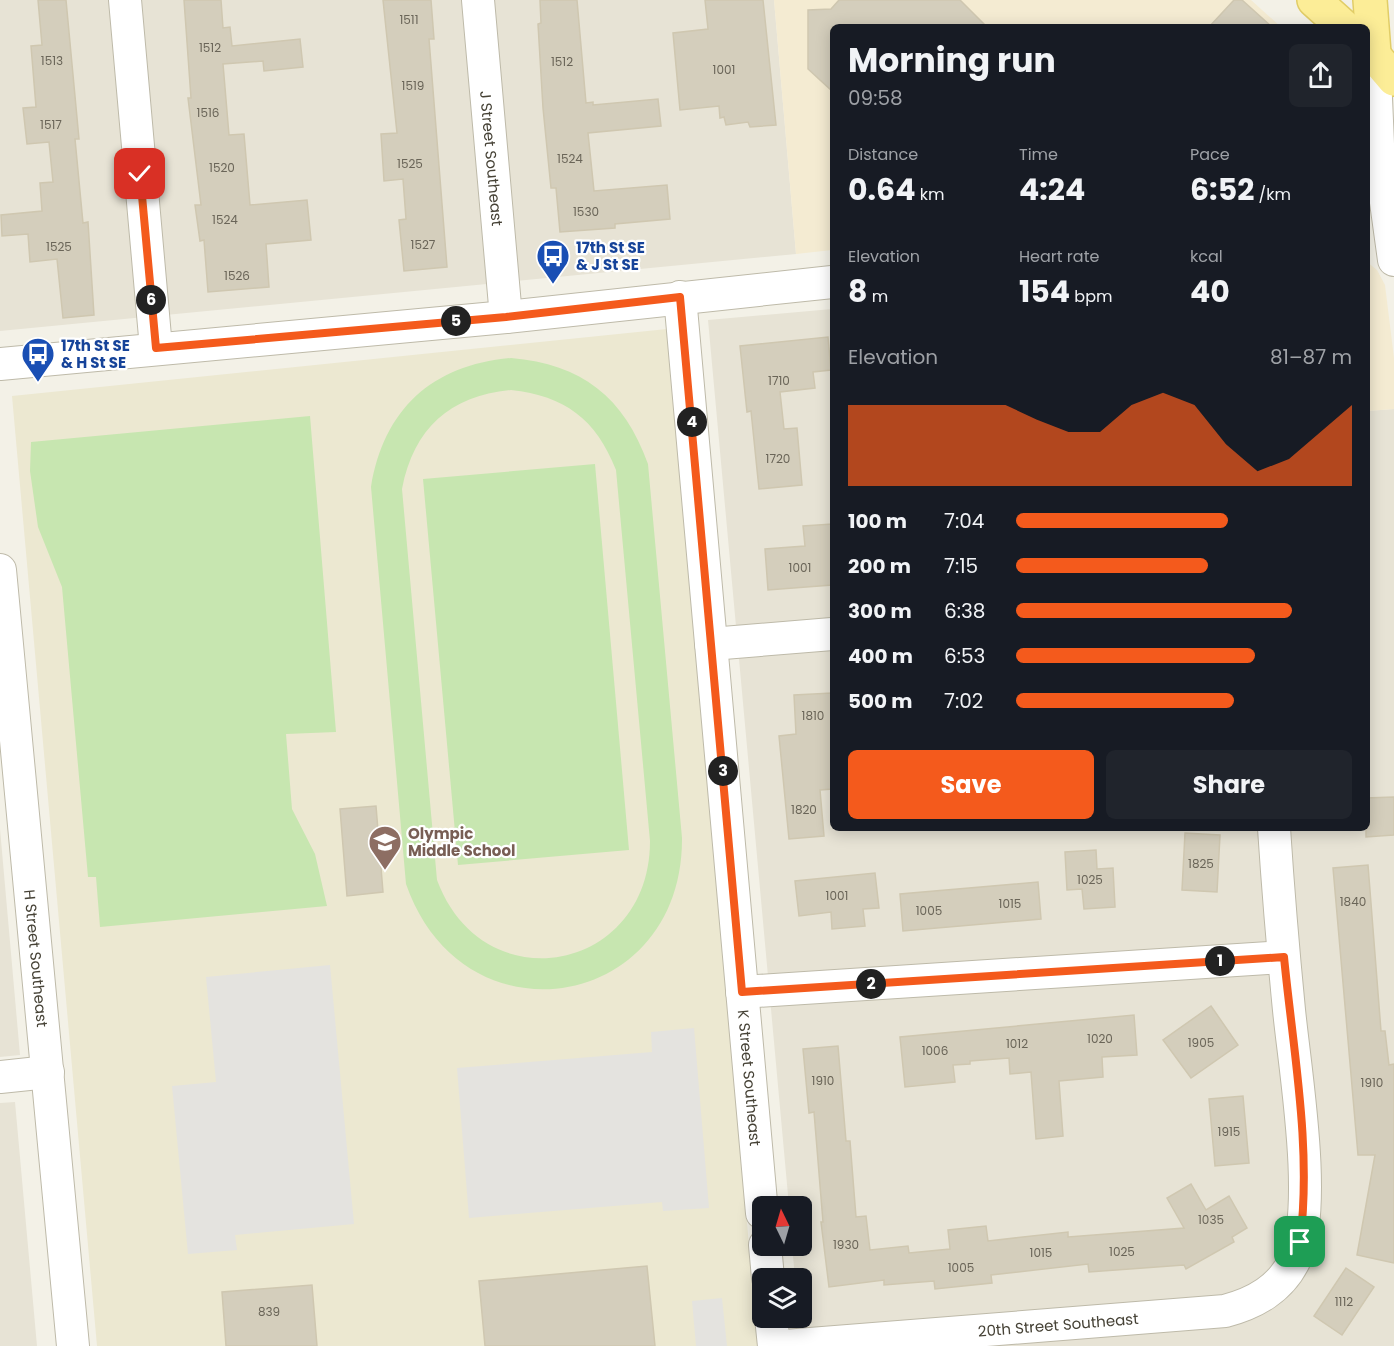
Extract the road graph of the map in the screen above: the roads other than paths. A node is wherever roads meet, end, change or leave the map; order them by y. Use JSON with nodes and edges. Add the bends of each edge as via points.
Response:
{"nodes":[{"id":1,"x":125,"y":0,"type":"edge"},
{"id":2,"x":478,"y":0,"type":"edge"},
{"id":3,"x":1314,"y":0,"type":"edge"},
{"id":4,"x":1370,"y":0,"type":"edge"},
{"id":5,"x":1341,"y":24,"type":"edge"},
{"id":6,"x":1378,"y":53,"type":"edge"},
{"id":7,"x":1394,"y":79,"type":"edge"},
{"id":8,"x":1394,"y":132,"type":"edge"},
{"id":9,"x":1378,"y":229,"type":"edge"},
{"id":10,"x":1394,"y":260,"type":"edge"},
{"id":11,"x":830,"y":282,"type":"edge"},
{"id":12,"x":680,"y":297,"type":"junction"},
{"id":13,"x":506,"y":317,"type":"junction"},
{"id":14,"x":156,"y":348,"type":"junction"},
{"id":15,"x":0,"y":364,"type":"edge"},
{"id":16,"x":0,"y":570,"type":"edge"},
{"id":17,"x":830,"y":634,"type":"edge"},
{"id":18,"x":711,"y":645,"type":"junction"},
{"id":19,"x":1274,"y":831,"type":"edge"},
{"id":20,"x":1284,"y":957,"type":"junction"},
{"id":21,"x":742,"y":992,"type":"junction"},
{"id":22,"x":48,"y":1072,"type":"junction"},
{"id":23,"x":0,"y":1077,"type":"edge"},
{"id":24,"x":760,"y":1196,"type":"edge"},
{"id":25,"x":772,"y":1328,"type":"edge"},
{"id":26,"x":73,"y":1346,"type":"edge"},
{"id":27,"x":774,"y":1346,"type":"edge"},
{"id":28,"x":785,"y":1346,"type":"edge"}],
"edges":[{"from":1,"to":14,"type":"street"},
{"from":2,"to":13,"type":"street","name":"J Street Southeast"},
{"from":3,"to":5,"type":"main road"},
{"from":4,"to":6,"type":"main road"},
{"from":6,"to":7,"type":"main road"},
{"from":6,"to":8,"type":"street"},
{"from":6,"to":9,"type":"street"},
{"from":9,"to":10,"type":"street"},
{"from":11,"to":12,"type":"street"},
{"from":12,"to":13,"type":"street"},
{"from":12,"to":18,"type":"street","name":"K Street Southeast"},
{"from":13,"to":14,"type":"street"},
{"from":14,"to":15,"type":"street"},
{"from":16,"to":22,"type":"street","name":"H Street Southeast"},
{"from":17,"to":18,"type":"street"},
{"from":18,"to":21,"type":"street","name":"K Street Southeast"},
{"from":19,"to":20,"type":"street"},
{"from":20,"to":21,"type":"street"},
{"from":20,"to":28,"type":"street","name":"20th Street Southeast","via":[[1304,1191],[1300,1242],[1294,1260],[1275,1287],[1247,1305],[1225,1311]]},
{"from":21,"to":24,"type":"street","name":"K Street Southeast"},
{"from":22,"to":23,"type":"street"},
{"from":22,"to":26,"type":"street","name":"H Street Southeast"},
{"from":25,"to":27,"type":"street"}]}
